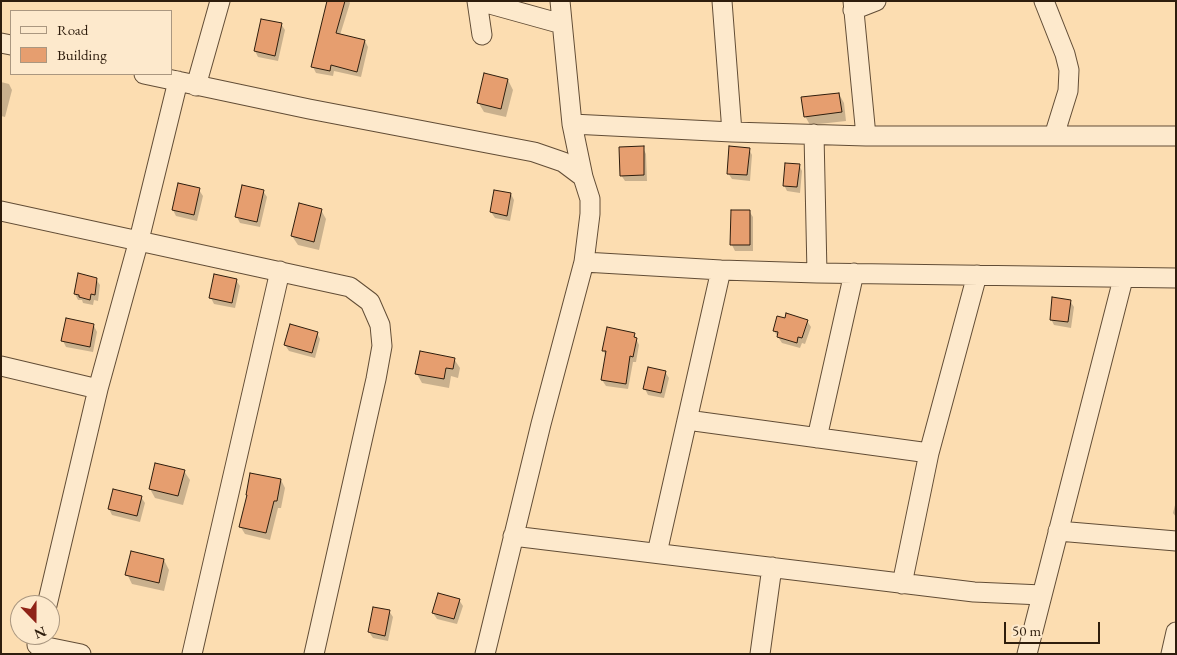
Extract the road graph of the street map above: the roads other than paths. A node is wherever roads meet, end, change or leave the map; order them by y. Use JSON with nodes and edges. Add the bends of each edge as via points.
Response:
{"nodes":[{"id":1,"x":220,"y":1,"type":"edge"},
{"id":2,"x":478,"y":1,"type":"edge"},
{"id":3,"x":560,"y":1,"type":"edge"},
{"id":4,"x":722,"y":1,"type":"edge"},
{"id":5,"x":876,"y":1,"type":"edge"},
{"id":6,"x":1044,"y":1,"type":"edge"},
{"id":7,"x":853,"y":6,"type":"edge"},
{"id":8,"x":562,"y":24,"type":"junction"},
{"id":9,"x":482,"y":35,"type":"dead end"},
{"id":10,"x":149,"y":75,"type":"edge"},
{"id":11,"x":187,"y":83,"type":"junction"},
{"id":12,"x":572,"y":124,"type":"junction"},
{"id":13,"x":732,"y":132,"type":"junction"},
{"id":14,"x":814,"y":134,"type":"junction"},
{"id":15,"x":866,"y":136,"type":"junction"},
{"id":16,"x":1054,"y":136,"type":"junction"},
{"id":17,"x":1176,"y":136,"type":"edge"},
{"id":18,"x":583,"y":177,"type":"junction"},
{"id":19,"x":1,"y":211,"type":"edge"},
{"id":20,"x":139,"y":240,"type":"junction"},
{"id":21,"x":584,"y":262,"type":"junction"},
{"id":22,"x":721,"y":270,"type":"junction"},
{"id":23,"x":280,"y":271,"type":"junction"},
{"id":24,"x":817,"y":273,"type":"junction"},
{"id":25,"x":854,"y":273,"type":"junction"},
{"id":26,"x":977,"y":275,"type":"junction"},
{"id":27,"x":1176,"y":278,"type":"edge"},
{"id":28,"x":1123,"y":279,"type":"junction"},
{"id":29,"x":1,"y":366,"type":"edge"},
{"id":30,"x":98,"y":389,"type":"junction"},
{"id":31,"x":687,"y":420,"type":"junction"},
{"id":32,"x":818,"y":438,"type":"junction"},
{"id":33,"x":929,"y":453,"type":"junction"},
{"id":34,"x":1058,"y":530,"type":"junction"},
{"id":35,"x":513,"y":536,"type":"junction"},
{"id":36,"x":1176,"y":542,"type":"edge"},
{"id":37,"x":657,"y":553,"type":"junction"},
{"id":38,"x":772,"y":567,"type":"junction"},
{"id":39,"x":902,"y":584,"type":"junction"},
{"id":40,"x":49,"y":595,"type":"edge"},
{"id":41,"x":1042,"y":595,"type":"junction"},
{"id":42,"x":1176,"y":632,"type":"edge"},
{"id":43,"x":38,"y":645,"type":"edge"},
{"id":44,"x":81,"y":654,"type":"edge"},
{"id":45,"x":192,"y":654,"type":"edge"},
{"id":46,"x":314,"y":654,"type":"edge"},
{"id":47,"x":486,"y":654,"type":"edge"},
{"id":48,"x":760,"y":654,"type":"edge"},
{"id":49,"x":1027,"y":654,"type":"edge"},
{"id":50,"x":1171,"y":654,"type":"edge"}],
"edges":[{"from":1,"to":11,"type":"street"},
{"from":2,"to":8,"type":"street"},
{"from":2,"to":9,"type":"street"},
{"from":3,"to":8,"type":"street"},
{"from":4,"to":13,"type":"street"},
{"from":5,"to":7,"type":"street"},
{"from":6,"to":16,"type":"street","via":[[1070,70],[1068,91]]},
{"from":7,"to":15,"type":"street"},
{"from":8,"to":12,"type":"street"},
{"from":10,"to":11,"type":"street"},
{"from":11,"to":18,"type":"street","via":[[534,152],[563,162]]},
{"from":11,"to":20,"type":"street"},
{"from":12,"to":13,"type":"street"},
{"from":12,"to":18,"type":"street"},
{"from":13,"to":14,"type":"street"},
{"from":14,"to":15,"type":"street"},
{"from":14,"to":24,"type":"street"},
{"from":15,"to":16,"type":"street"},
{"from":16,"to":17,"type":"street"},
{"from":18,"to":21,"type":"street","via":[[590,199]]},
{"from":19,"to":20,"type":"street"},
{"from":20,"to":23,"type":"street"},
{"from":20,"to":30,"type":"street"},
{"from":21,"to":22,"type":"street"},
{"from":21,"to":35,"type":"street"},
{"from":22,"to":24,"type":"street"},
{"from":22,"to":31,"type":"street"},
{"from":23,"to":45,"type":"street"},
{"from":23,"to":46,"type":"street","via":[[350,287],[370,302],[380,325],[382,346]]},
{"from":24,"to":25,"type":"street"},
{"from":25,"to":26,"type":"street"},
{"from":25,"to":32,"type":"street"},
{"from":26,"to":28,"type":"street"},
{"from":26,"to":33,"type":"street"},
{"from":27,"to":28,"type":"street"},
{"from":28,"to":34,"type":"street"},
{"from":29,"to":30,"type":"street"},
{"from":30,"to":40,"type":"street"},
{"from":31,"to":32,"type":"street"},
{"from":31,"to":37,"type":"street"},
{"from":32,"to":33,"type":"street"},
{"from":33,"to":39,"type":"street"},
{"from":34,"to":36,"type":"street"},
{"from":34,"to":41,"type":"street"},
{"from":35,"to":37,"type":"street"},
{"from":35,"to":47,"type":"street"},
{"from":37,"to":38,"type":"street"},
{"from":38,"to":39,"type":"street"},
{"from":38,"to":48,"type":"street"},
{"from":39,"to":41,"type":"street"},
{"from":41,"to":49,"type":"street"},
{"from":42,"to":50,"type":"street"},
{"from":43,"to":44,"type":"street"}]}
